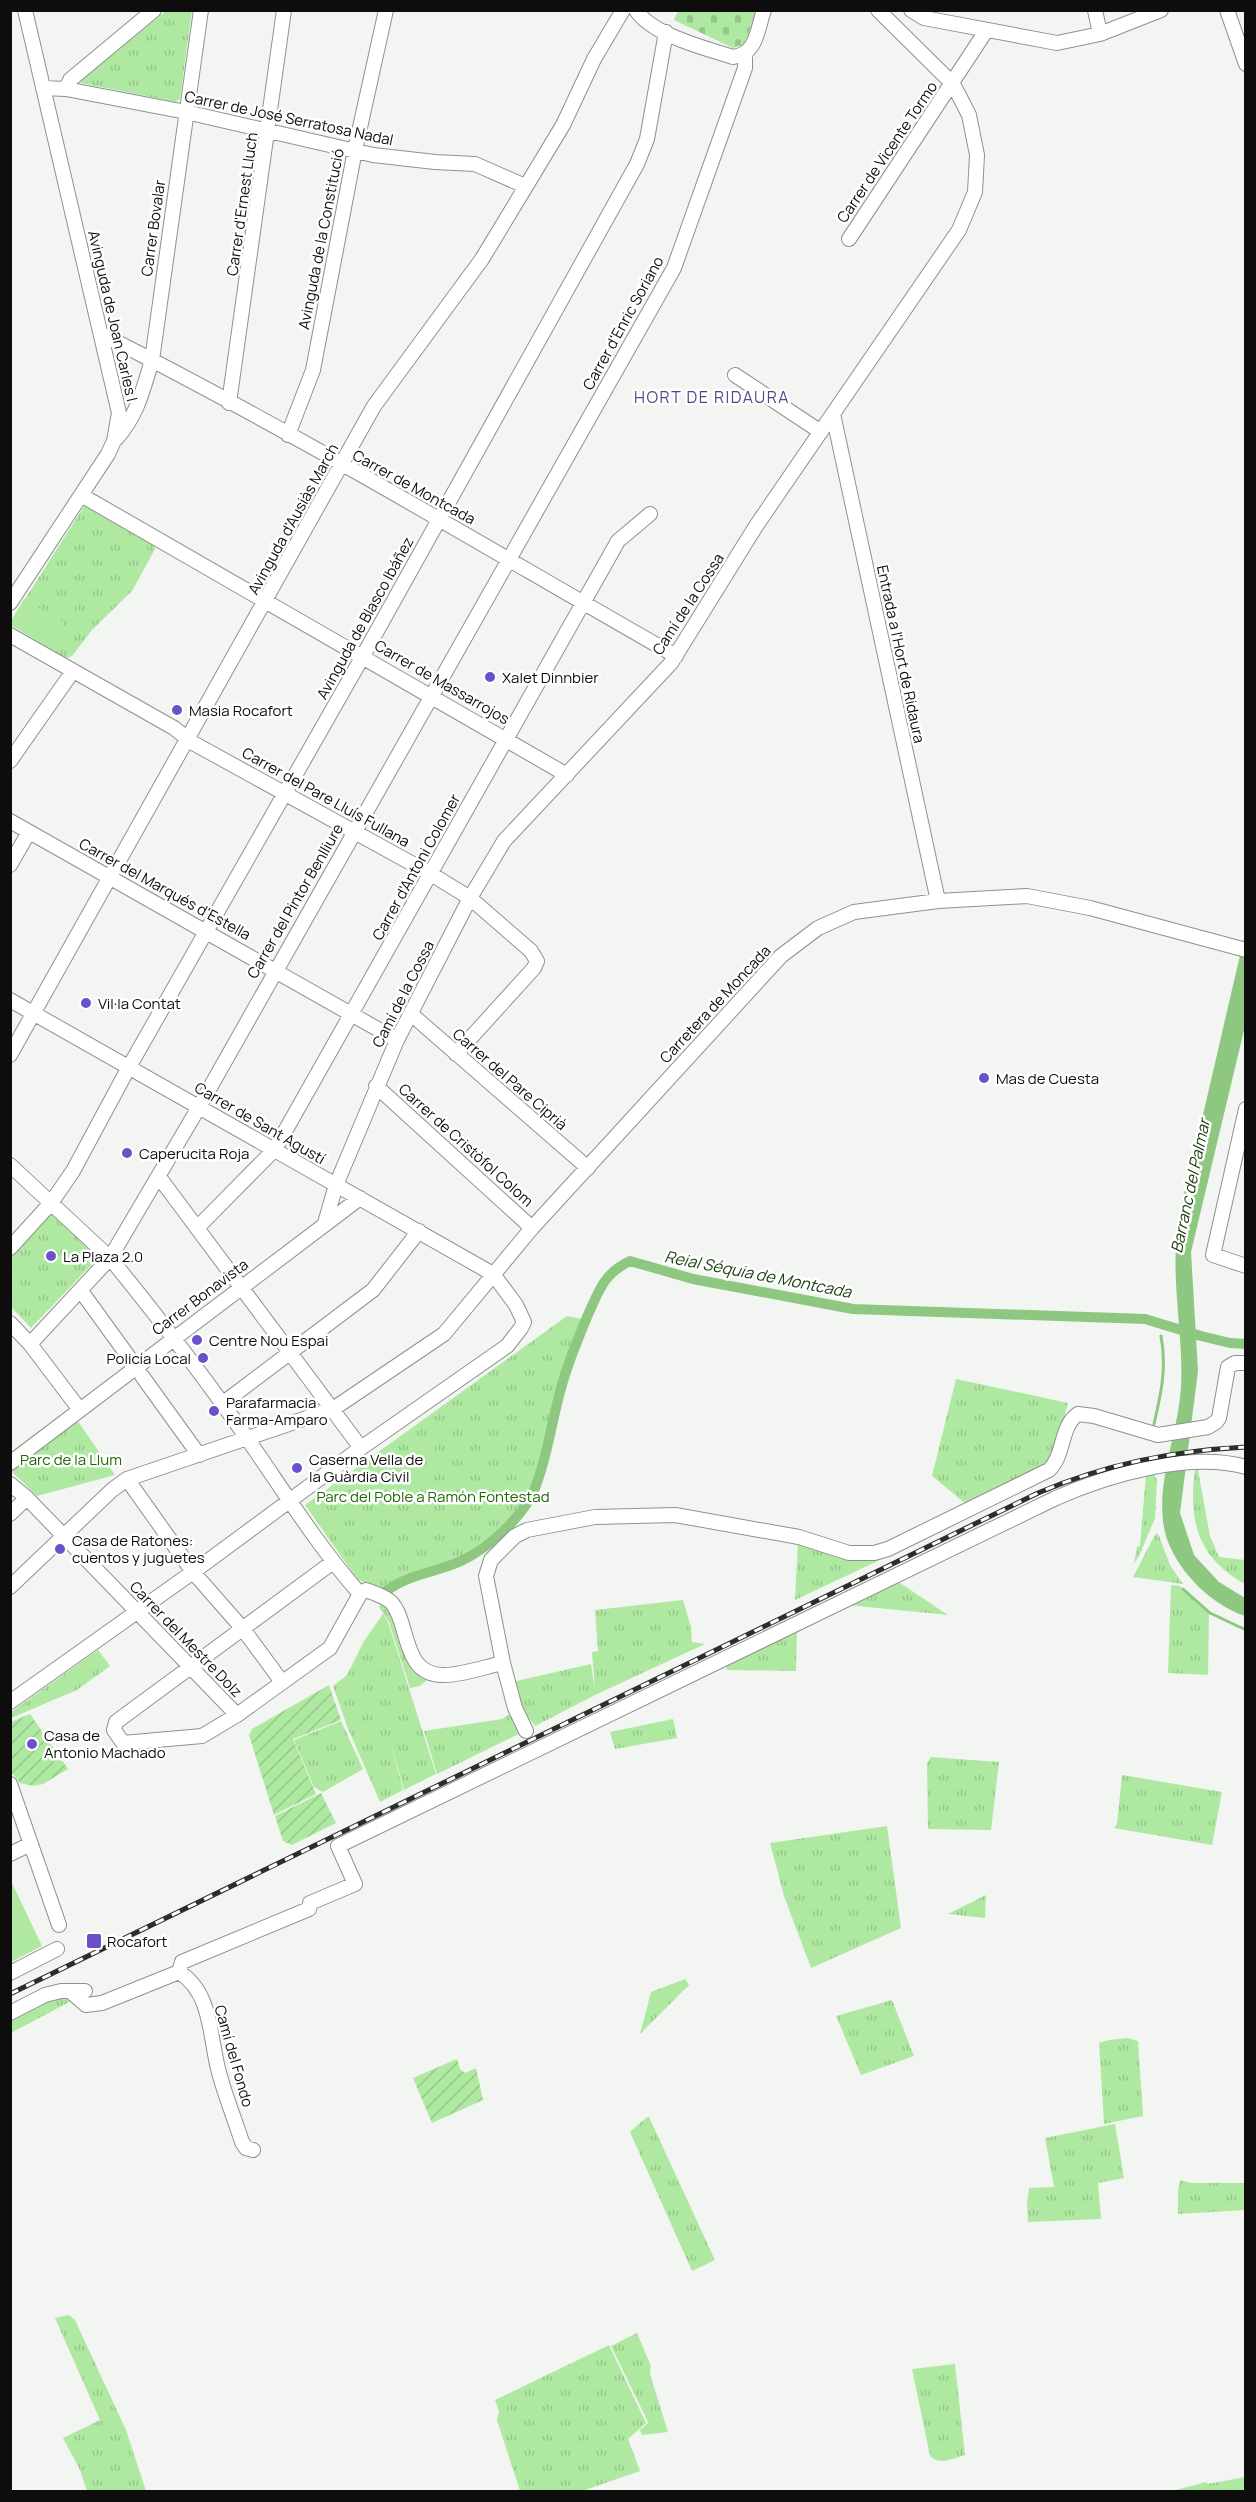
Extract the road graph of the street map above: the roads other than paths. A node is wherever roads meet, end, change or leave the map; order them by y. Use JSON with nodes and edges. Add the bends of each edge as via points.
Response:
{"nodes":[{"id":1,"x":25,"y":10,"type":"edge"},
{"id":2,"x":153,"y":10,"type":"edge"},
{"id":3,"x":201,"y":10,"type":"edge"},
{"id":4,"x":284,"y":10,"type":"edge"},
{"id":5,"x":386,"y":10,"type":"edge"},
{"id":6,"x":623,"y":10,"type":"edge"},
{"id":7,"x":636,"y":10,"type":"edge"},
{"id":8,"x":764,"y":10,"type":"edge"},
{"id":9,"x":911,"y":10,"type":"edge"},
{"id":10,"x":1095,"y":10,"type":"edge"},
{"id":11,"x":1161,"y":10,"type":"edge"},
{"id":12,"x":1227,"y":10,"type":"edge"},
{"id":13,"x":886,"y":13,"type":"edge"},
{"id":14,"x":986,"y":31,"type":"junction"},
{"id":15,"x":666,"y":32,"type":"junction"},
{"id":16,"x":1100,"y":34,"type":"junction"},
{"id":17,"x":745,"y":54,"type":"junction"},
{"id":18,"x":1245,"y":64,"type":"edge"},
{"id":19,"x":953,"y":84,"type":"junction"},
{"id":20,"x":43,"y":88,"type":"junction"},
{"id":21,"x":66,"y":89,"type":"junction"},
{"id":22,"x":186,"y":112,"type":"junction"},
{"id":23,"x":269,"y":130,"type":"junction"},
{"id":24,"x":355,"y":150,"type":"junction"},
{"id":25,"x":525,"y":186,"type":"junction"},
{"id":26,"x":849,"y":239,"type":"dead end"},
{"id":27,"x":101,"y":334,"type":"junction"},
{"id":28,"x":152,"y":360,"type":"junction"},
{"id":29,"x":735,"y":375,"type":"dead end"},
{"id":30,"x":229,"y":403,"type":"junction"},
{"id":31,"x":833,"y":414,"type":"junction"},
{"id":32,"x":820,"y":432,"type":"junction"},
{"id":33,"x":288,"y":435,"type":"junction"},
{"id":34,"x":114,"y":441,"type":"junction"},
{"id":35,"x":341,"y":465,"type":"junction"},
{"id":36,"x":81,"y":495,"type":"junction"},
{"id":37,"x":650,"y":514,"type":"dead end"},
{"id":38,"x":439,"y":518,"type":"junction"},
{"id":39,"x":508,"y":560,"type":"junction"},
{"id":40,"x":265,"y":601,"type":"junction"},
{"id":41,"x":10,"y":603,"type":"edge"},
{"id":42,"x":582,"y":603,"type":"junction"},
{"id":43,"x":10,"y":635,"type":"edge"},
{"id":44,"x":363,"y":656,"type":"junction"},
{"id":45,"x":676,"y":656,"type":"junction"},
{"id":46,"x":73,"y":671,"type":"junction"},
{"id":47,"x":431,"y":695,"type":"junction"},
{"id":48,"x":189,"y":737,"type":"junction"},
{"id":49,"x":506,"y":738,"type":"junction"},
{"id":50,"x":10,"y":761,"type":"edge"},
{"id":51,"x":567,"y":775,"type":"junction"},
{"id":52,"x":285,"y":793,"type":"junction"},
{"id":53,"x":10,"y":821,"type":"edge"},
{"id":54,"x":29,"y":832,"type":"junction"},
{"id":55,"x":354,"y":832,"type":"junction"},
{"id":56,"x":10,"y":865,"type":"edge"},
{"id":57,"x":431,"y":874,"type":"junction"},
{"id":58,"x":110,"y":877,"type":"junction"},
{"id":59,"x":470,"y":898,"type":"junction"},
{"id":60,"x":938,"y":901,"type":"junction"},
{"id":61,"x":206,"y":931,"type":"junction"},
{"id":62,"x":1240,"y":948,"type":"edge"},
{"id":63,"x":276,"y":969,"type":"junction"},
{"id":64,"x":10,"y":1000,"type":"edge"},
{"id":65,"x":34,"y":1013,"type":"junction"},
{"id":66,"x":352,"y":1013,"type":"junction"},
{"id":67,"x":411,"y":1014,"type":"junction"},
{"id":68,"x":397,"y":1040,"type":"junction"},
{"id":69,"x":456,"y":1054,"type":"junction"},
{"id":70,"x":10,"y":1055,"type":"edge"},
{"id":71,"x":129,"y":1068,"type":"junction"},
{"id":72,"x":376,"y":1086,"type":"junction"},
{"id":73,"x":199,"y":1107,"type":"junction"},
{"id":74,"x":1245,"y":1109,"type":"edge"},
{"id":75,"x":274,"y":1149,"type":"junction"},
{"id":76,"x":10,"y":1165,"type":"edge"},
{"id":77,"x":588,"y":1168,"type":"junction"},
{"id":78,"x":159,"y":1177,"type":"junction"},
{"id":79,"x":336,"y":1185,"type":"junction"},
{"id":80,"x":360,"y":1198,"type":"junction"},
{"id":81,"x":51,"y":1203,"type":"junction"},
{"id":82,"x":325,"y":1223,"type":"junction"},
{"id":83,"x":197,"y":1228,"type":"junction"},
{"id":84,"x":532,"y":1228,"type":"junction"},
{"id":85,"x":419,"y":1231,"type":"junction"},
{"id":86,"x":10,"y":1248,"type":"edge"},
{"id":87,"x":110,"y":1258,"type":"junction"},
{"id":88,"x":1245,"y":1266,"type":"edge"},
{"id":89,"x":493,"y":1274,"type":"junction"},
{"id":90,"x":241,"y":1287,"type":"junction"},
{"id":91,"x":81,"y":1291,"type":"junction"},
{"id":92,"x":12,"y":1327,"type":"edge"},
{"id":93,"x":173,"y":1339,"type":"junction"},
{"id":94,"x":30,"y":1344,"type":"junction"},
{"id":95,"x":290,"y":1352,"type":"junction"},
{"id":96,"x":1245,"y":1363,"type":"edge"},
{"id":97,"x":139,"y":1371,"type":"junction"},
{"id":98,"x":222,"y":1404,"type":"junction"},
{"id":99,"x":333,"y":1409,"type":"junction"},
{"id":100,"x":80,"y":1410,"type":"junction"},
{"id":101,"x":248,"y":1439,"type":"junction"},
{"id":102,"x":361,"y":1448,"type":"junction"},
{"id":103,"x":199,"y":1455,"type":"junction"},
{"id":104,"x":10,"y":1463,"type":"edge"},
{"id":105,"x":1245,"y":1467,"type":"edge"},
{"id":106,"x":127,"y":1479,"type":"junction"},
{"id":107,"x":10,"y":1484,"type":"edge"},
{"id":108,"x":27,"y":1498,"type":"junction"},
{"id":109,"x":290,"y":1501,"type":"junction"},
{"id":110,"x":10,"y":1514,"type":"edge"},
{"id":111,"x":63,"y":1536,"type":"junction"},
{"id":112,"x":333,"y":1562,"type":"junction"},
{"id":113,"x":193,"y":1572,"type":"junction"},
{"id":114,"x":10,"y":1587,"type":"edge"},
{"id":115,"x":360,"y":1594,"type":"junction"},
{"id":116,"x":137,"y":1611,"type":"junction"},
{"id":117,"x":243,"y":1629,"type":"junction"},
{"id":118,"x":502,"y":1663,"type":"junction"},
{"id":119,"x":190,"y":1668,"type":"junction"},
{"id":120,"x":282,"y":1682,"type":"junction"},
{"id":121,"x":10,"y":1702,"type":"edge"},
{"id":122,"x":237,"y":1715,"type":"junction"},
{"id":123,"x":526,"y":1731,"type":"dead end"},
{"id":124,"x":10,"y":1784,"type":"edge"},
{"id":125,"x":31,"y":1844,"type":"junction"},
{"id":126,"x":10,"y":1854,"type":"edge"},
{"id":127,"x":58,"y":1925,"type":"dead end"},
{"id":128,"x":57,"y":1949,"type":"dead end"},
{"id":129,"x":179,"y":1972,"type":"junction"},
{"id":130,"x":10,"y":1973,"type":"edge"},
{"id":131,"x":10,"y":2013,"type":"edge"},
{"id":132,"x":253,"y":2150,"type":"dead end"}],
"edges":[{"from":1,"to":20,"type":"street","name":"Avinguda de Joan Carles I"},
{"from":2,"to":21,"type":"street","via":[[70,80]]},
{"from":3,"to":22,"type":"street","name":"Carrer Bovalar"},
{"from":4,"to":23,"type":"street","name":"Carrer d'Ernest Lluch"},
{"from":5,"to":24,"type":"street","name":"Avinguda de la Constitució"},
{"from":6,"to":25,"type":"street","name":"Avinguda d'Ausiàs March","via":[[594,59],[563,125]]},
{"from":7,"to":15,"type":"street","via":[[646,23]]},
{"from":8,"to":17,"type":"street","name":"Carrer d'Enric Soriano","via":[[752,47]]},
{"from":9,"to":14,"type":"street","via":[[924,18]]},
{"from":10,"to":16,"type":"street"},
{"from":11,"to":16,"type":"street"},
{"from":12,"to":18,"type":"street"},
{"from":13,"to":19,"type":"street","name":"Camí de la Cossa"},
{"from":14,"to":16,"type":"street","via":[[1057,43]]},
{"from":14,"to":19,"type":"street"},
{"from":15,"to":17,"type":"street","via":[[733,57]]},
{"from":15,"to":38,"type":"street","name":"Avinguda de Blasco Ibáñez","via":[[646,139],[637,164]]},
{"from":17,"to":39,"type":"street","name":"Carrer d'Enric Soriano","via":[[746,68],[674,268]]},
{"from":19,"to":26,"type":"street","name":"Carrer de Vicente Tormo"},
{"from":19,"to":31,"type":"street","name":"Camí de la Cossa","via":[[969,115],[977,154],[975,192],[958,230]]},
{"from":20,"to":21,"type":"street","name":"Carrer de José Serratosa Nadal"},
{"from":20,"to":27,"type":"street","name":"Avinguda de Joan Carles I"},
{"from":21,"to":22,"type":"street","name":"Carrer de José Serratosa Nadal"},
{"from":22,"to":23,"type":"street","name":"Carrer de José Serratosa Nadal"},
{"from":22,"to":28,"type":"street","name":"Carrer Bovalar"},
{"from":23,"to":24,"type":"street","name":"Carrer de José Serratosa Nadal"},
{"from":23,"to":30,"type":"street","name":"Carrer d'Ernest Lluch"},
{"from":24,"to":25,"type":"street","name":"Carrer de José Serratosa Nadal","via":[[476,164]]},
{"from":24,"to":33,"type":"street","name":"Avinguda de la Constitució","via":[[313,370]]},
{"from":25,"to":35,"type":"street","name":"Avinguda d'Ausiàs March","via":[[482,259],[374,406]]},
{"from":27,"to":28,"type":"street","name":"Carrer de Montcada"},
{"from":27,"to":34,"type":"street","name":"Avinguda de Joan Carles I","via":[[119,413]]},
{"from":28,"to":30,"type":"street","name":"Carrer de Montcada"},
{"from":28,"to":34,"type":"street","name":"Carrer Bovalar","via":[[138,408]]},
{"from":29,"to":32,"type":"street"},
{"from":30,"to":33,"type":"street","name":"Carrer de Montcada"},
{"from":31,"to":32,"type":"street","name":"Camí de la Cossa"},
{"from":31,"to":60,"type":"street","name":"Entrada a l'Hort de Ridaura"},
{"from":32,"to":45,"type":"street","name":"Camí de la Cossa","via":[[756,526]]},
{"from":33,"to":35,"type":"street","name":"Carrer de Montcada"},
{"from":34,"to":36,"type":"street","name":"Avinguda de Joan Carles I"},
{"from":35,"to":38,"type":"street","name":"Carrer de Montcada"},
{"from":35,"to":40,"type":"street","name":"Avinguda d'Ausiàs March"},
{"from":36,"to":40,"type":"street","name":"Carrer de Massarrojos"},
{"from":36,"to":41,"type":"street","name":"Avinguda de Joan Carles I"},
{"from":37,"to":42,"type":"street","name":"Carrer d'Antoni Colomer","via":[[618,541]]},
{"from":38,"to":39,"type":"street","name":"Carrer de Montcada"},
{"from":38,"to":44,"type":"street","name":"Avinguda de Blasco Ibáñez"},
{"from":39,"to":42,"type":"street","name":"Carrer de Montcada"},
{"from":39,"to":47,"type":"street","name":"Carrer del Pintor Benlliure"},
{"from":40,"to":44,"type":"street","name":"Carrer de Massarrojos"},
{"from":40,"to":48,"type":"street","name":"Avinguda d'Ausiàs March"},
{"from":42,"to":45,"type":"street","name":"Carrer de Montcada"},
{"from":42,"to":49,"type":"street","name":"Carrer d'Antoni Colomer"},
{"from":43,"to":46,"type":"street","name":"Carrer del Pare Lluís Fullana"},
{"from":44,"to":47,"type":"street","name":"Carrer de Massarrojos"},
{"from":44,"to":52,"type":"street","name":"Avinguda de Blasco Ibáñez"},
{"from":45,"to":51,"type":"street","name":"Camí de la Cossa"},
{"from":46,"to":48,"type":"street","name":"Carrer del Pare Lluís Fullana"},
{"from":46,"to":50,"type":"street"},
{"from":47,"to":49,"type":"street","name":"Carrer de Massarrojos"},
{"from":47,"to":55,"type":"street","name":"Carrer del Pintor Benlliure"},
{"from":48,"to":52,"type":"street","name":"Carrer del Pare Lluís Fullana"},
{"from":48,"to":58,"type":"street","name":"Avinguda d'Ausiàs March"},
{"from":49,"to":51,"type":"street","name":"Carrer de Massarrojos"},
{"from":49,"to":57,"type":"street","name":"Carrer d'Antoni Colomer"},
{"from":51,"to":59,"type":"street","name":"Camí de la Cossa","via":[[504,841]]},
{"from":52,"to":55,"type":"street","name":"Carrer del Pare Lluís Fullana"},
{"from":52,"to":61,"type":"street","name":"Avinguda de Blasco Ibáñez"},
{"from":53,"to":54,"type":"street","name":"Carrer del Marqués d'Estella"},
{"from":54,"to":56,"type":"street"},
{"from":54,"to":58,"type":"street","name":"Carrer del Marqués d'Estella"},
{"from":55,"to":57,"type":"street","name":"Carrer del Pare Lluís Fullana"},
{"from":55,"to":63,"type":"street","name":"Carrer del Pintor Benlliure"},
{"from":57,"to":59,"type":"street","name":"Carrer del Pare Lluís Fullana"},
{"from":57,"to":66,"type":"street","name":"Carrer d'Antoni Colomer"},
{"from":58,"to":61,"type":"street","name":"Carrer del Marqués d'Estella"},
{"from":58,"to":65,"type":"street","name":"Avinguda d'Ausiàs March"},
{"from":59,"to":67,"type":"street","name":"Camí de la Cossa"},
{"from":59,"to":69,"type":"street","name":"Carrer del Pare Lluís Fullana","via":[[531,951],[537,961]]},
{"from":60,"to":62,"type":"street","name":"Carretera de Moncada","via":[[1027,896],[1090,908]]},
{"from":60,"to":77,"type":"street","name":"Carretera de Moncada","via":[[854,912],[818,928],[790,949]]},
{"from":61,"to":63,"type":"street","name":"Carrer del Marqués d'Estella"},
{"from":61,"to":71,"type":"street","name":"Avinguda de Blasco Ibáñez"},
{"from":63,"to":66,"type":"street","name":"Carrer del Marqués d'Estella"},
{"from":63,"to":73,"type":"street","name":"Carrer del Pintor Benlliure"},
{"from":64,"to":65,"type":"street","name":"Carrer de Sant Agustí"},
{"from":65,"to":70,"type":"street","name":"Avinguda d'Ausiàs March"},
{"from":65,"to":71,"type":"street","name":"Carrer de Sant Agustí"},
{"from":66,"to":68,"type":"street","name":"Carrer del Marqués d'Estella"},
{"from":66,"to":75,"type":"street","name":"Carrer d'Antoni Colomer"},
{"from":67,"to":68,"type":"street","name":"Camí de la Cossa"},
{"from":67,"to":69,"type":"street","name":"Carrer del Pare Ciprià"},
{"from":68,"to":72,"type":"street","name":"Camí de la Cossa"},
{"from":69,"to":77,"type":"street","name":"Carrer del Pare Ciprià"},
{"from":71,"to":73,"type":"street","name":"Carrer de Sant Agustí"},
{"from":71,"to":81,"type":"street","name":"Avinguda de Blasco Ibáñez","via":[[73,1171]]},
{"from":72,"to":79,"type":"street","name":"Camí de la Cossa"},
{"from":72,"to":84,"type":"street","name":"Carrer de Cristòfol Colom"},
{"from":73,"to":75,"type":"street","name":"Carrer de Sant Agustí"},
{"from":73,"to":78,"type":"street","name":"Carrer del Pintor Benlliure"},
{"from":74,"to":88,"type":"street","via":[[1213,1255]]},
{"from":75,"to":79,"type":"street","name":"Carrer de Sant Agustí"},
{"from":75,"to":83,"type":"street","name":"Carrer d'Antoni Colomer"},
{"from":76,"to":81,"type":"street"},
{"from":77,"to":84,"type":"street","name":"Carretera de Moncada"},
{"from":78,"to":83,"type":"street"},
{"from":78,"to":87,"type":"street","name":"Carrer del Pintor Benlliure"},
{"from":79,"to":80,"type":"street","name":"Carrer de Sant Agustí"},
{"from":79,"to":82,"type":"street"},
{"from":80,"to":82,"type":"street","name":"Carrer Bonavista"},
{"from":80,"to":85,"type":"street","name":"Carrer de Sant Agustí"},
{"from":81,"to":86,"type":"street","name":"Avinguda de Blasco Ibáñez"},
{"from":81,"to":87,"type":"street"},
{"from":82,"to":90,"type":"street","name":"Carrer Bonavista"},
{"from":83,"to":90,"type":"street"},
{"from":84,"to":89,"type":"street","name":"Carretera de Moncada"},
{"from":85,"to":89,"type":"street","name":"Carrer de Sant Agustí"},
{"from":85,"to":95,"type":"street","via":[[373,1290]]},
{"from":87,"to":91,"type":"street","name":"Carrer del Pintor Benlliure"},
{"from":87,"to":93,"type":"street"},
{"from":89,"to":99,"type":"street","name":"Carretera de Moncada","via":[[444,1334]]},
{"from":89,"to":102,"type":"street","via":[[524,1322],[516,1336]]},
{"from":90,"to":93,"type":"street","name":"Carrer Bonavista"},
{"from":90,"to":95,"type":"street"},
{"from":91,"to":94,"type":"street","name":"Carrer del Pintor Benlliure"},
{"from":91,"to":97,"type":"street"},
{"from":92,"to":94,"type":"street"},
{"from":93,"to":97,"type":"street","name":"Carrer Bonavista"},
{"from":93,"to":98,"type":"street"},
{"from":94,"to":100,"type":"street"},
{"from":95,"to":98,"type":"street"},
{"from":95,"to":99,"type":"street"},
{"from":96,"to":118,"type":"street","via":[[1235,1362],[1228,1367],[1219,1418],[1214,1425],[1167,1436],[1078,1414],[1068,1426],[1058,1460],[1049,1470],[874,1553],[849,1553],[799,1537],[675,1515],[604,1516],[527,1530],[505,1544],[486,1576]]},
{"from":97,"to":100,"type":"street","name":"Carrer Bonavista"},
{"from":97,"to":103,"type":"street"},
{"from":98,"to":101,"type":"street"},
{"from":99,"to":101,"type":"street","name":"Carretera de Moncada"},
{"from":99,"to":102,"type":"street"},
{"from":100,"to":104,"type":"street","name":"Carrer Bonavista"},
{"from":101,"to":103,"type":"street","name":"Carretera de Moncada"},
{"from":101,"to":109,"type":"street"},
{"from":102,"to":109,"type":"street"},
{"from":103,"to":106,"type":"street","name":"Carretera de Moncada"},
{"from":105,"to":129,"type":"street","via":[[1228,1463],[1161,1465],[1106,1479],[1056,1498],[338,1846],[355,1884],[322,1896],[310,1903],[309,1909],[182,1962]]},
{"from":106,"to":111,"type":"street"},
{"from":106,"to":113,"type":"street"},
{"from":107,"to":108,"type":"street","name":"Carrer del Mestre Dolz"},
{"from":108,"to":110,"type":"street"},
{"from":108,"to":111,"type":"street","name":"Carrer del Mestre Dolz"},
{"from":109,"to":112,"type":"street"},
{"from":109,"to":113,"type":"street"},
{"from":111,"to":114,"type":"street"},
{"from":111,"to":116,"type":"street","name":"Carrer del Mestre Dolz"},
{"from":112,"to":115,"type":"street"},
{"from":112,"to":117,"type":"street"},
{"from":113,"to":116,"type":"street"},
{"from":113,"to":117,"type":"street"},
{"from":115,"to":118,"type":"street","via":[[366,1590],[392,1603],[409,1651],[417,1664],[431,1674],[442,1676]]},
{"from":115,"to":120,"type":"street","via":[[330,1648]]},
{"from":116,"to":119,"type":"street","name":"Carrer del Mestre Dolz"},
{"from":116,"to":121,"type":"street"},
{"from":117,"to":119,"type":"street"},
{"from":117,"to":120,"type":"street"},
{"from":118,"to":123,"type":"street"},
{"from":119,"to":122,"type":"street","name":"Carrer del Mestre Dolz"},
{"from":119,"to":122,"type":"street","via":[[116,1722],[114,1730],[123,1743],[202,1736]]},
{"from":120,"to":122,"type":"street"},
{"from":124,"to":125,"type":"street"},
{"from":125,"to":126,"type":"street"},
{"from":125,"to":127,"type":"street"},
{"from":128,"to":130,"type":"street"},
{"from":129,"to":131,"type":"street","via":[[102,2003],[86,2005],[78,1991],[61,1991]]},
{"from":129,"to":132,"type":"street","name":"Camí del Fondo","via":[[192,1984],[208,2017],[220,2077],[242,2142]]}]}
